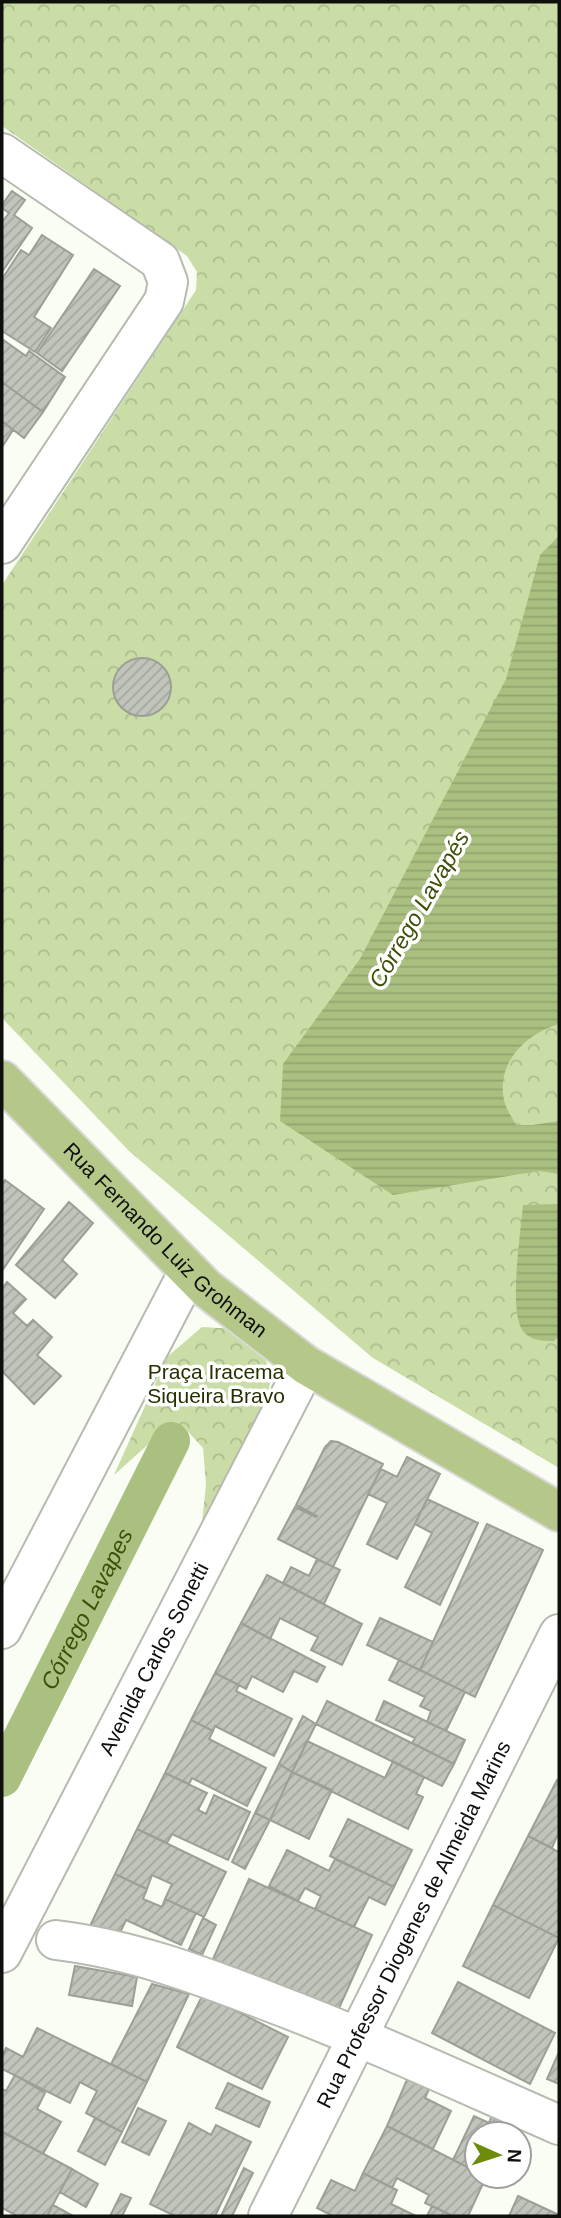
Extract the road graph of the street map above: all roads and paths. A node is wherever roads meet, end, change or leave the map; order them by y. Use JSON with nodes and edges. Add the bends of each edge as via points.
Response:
{"nodes":[{"id":1,"x":2,"y":153,"type":"edge"},
{"id":2,"x":2,"y":544,"type":"edge"},
{"id":3,"x":2,"y":1080,"type":"edge"},
{"id":4,"x":198,"y":1280,"type":"junction"},
{"id":5,"x":306,"y":1365,"type":"junction"},
{"id":6,"x":559,"y":1512,"type":"edge"},
{"id":7,"x":2,"y":1629,"type":"edge"},
{"id":8,"x":559,"y":1634,"type":"edge"},
{"id":9,"x":56,"y":1940,"type":"dead end"},
{"id":10,"x":2,"y":1953,"type":"edge"},
{"id":11,"x":357,"y":2035,"type":"junction"},
{"id":12,"x":559,"y":2125,"type":"edge"},
{"id":13,"x":268,"y":2216,"type":"edge"}],
"edges":[{"from":1,"to":2,"type":"street","via":[[160,261],[168,282],[164,301]]},
{"from":3,"to":4,"type":"main road","name":"Rua Fernando Luiz Grohman"},
{"from":4,"to":5,"type":"main road","name":"Rua Fernando Luiz Grohman"},
{"from":4,"to":7,"type":"street"},
{"from":5,"to":6,"type":"main road","name":"Rua Fernando Luiz Grohman"},
{"from":5,"to":10,"type":"street","name":"Avenida Carlos Sonetti"},
{"from":8,"to":11,"type":"street","name":"Rua Professor Diogenes de Almeida Marins"},
{"from":9,"to":11,"type":"street","via":[[177,1966]]},
{"from":11,"to":12,"type":"street"},
{"from":11,"to":13,"type":"street","name":"Rua Professor Diogenes de Almeida Marins"}]}
